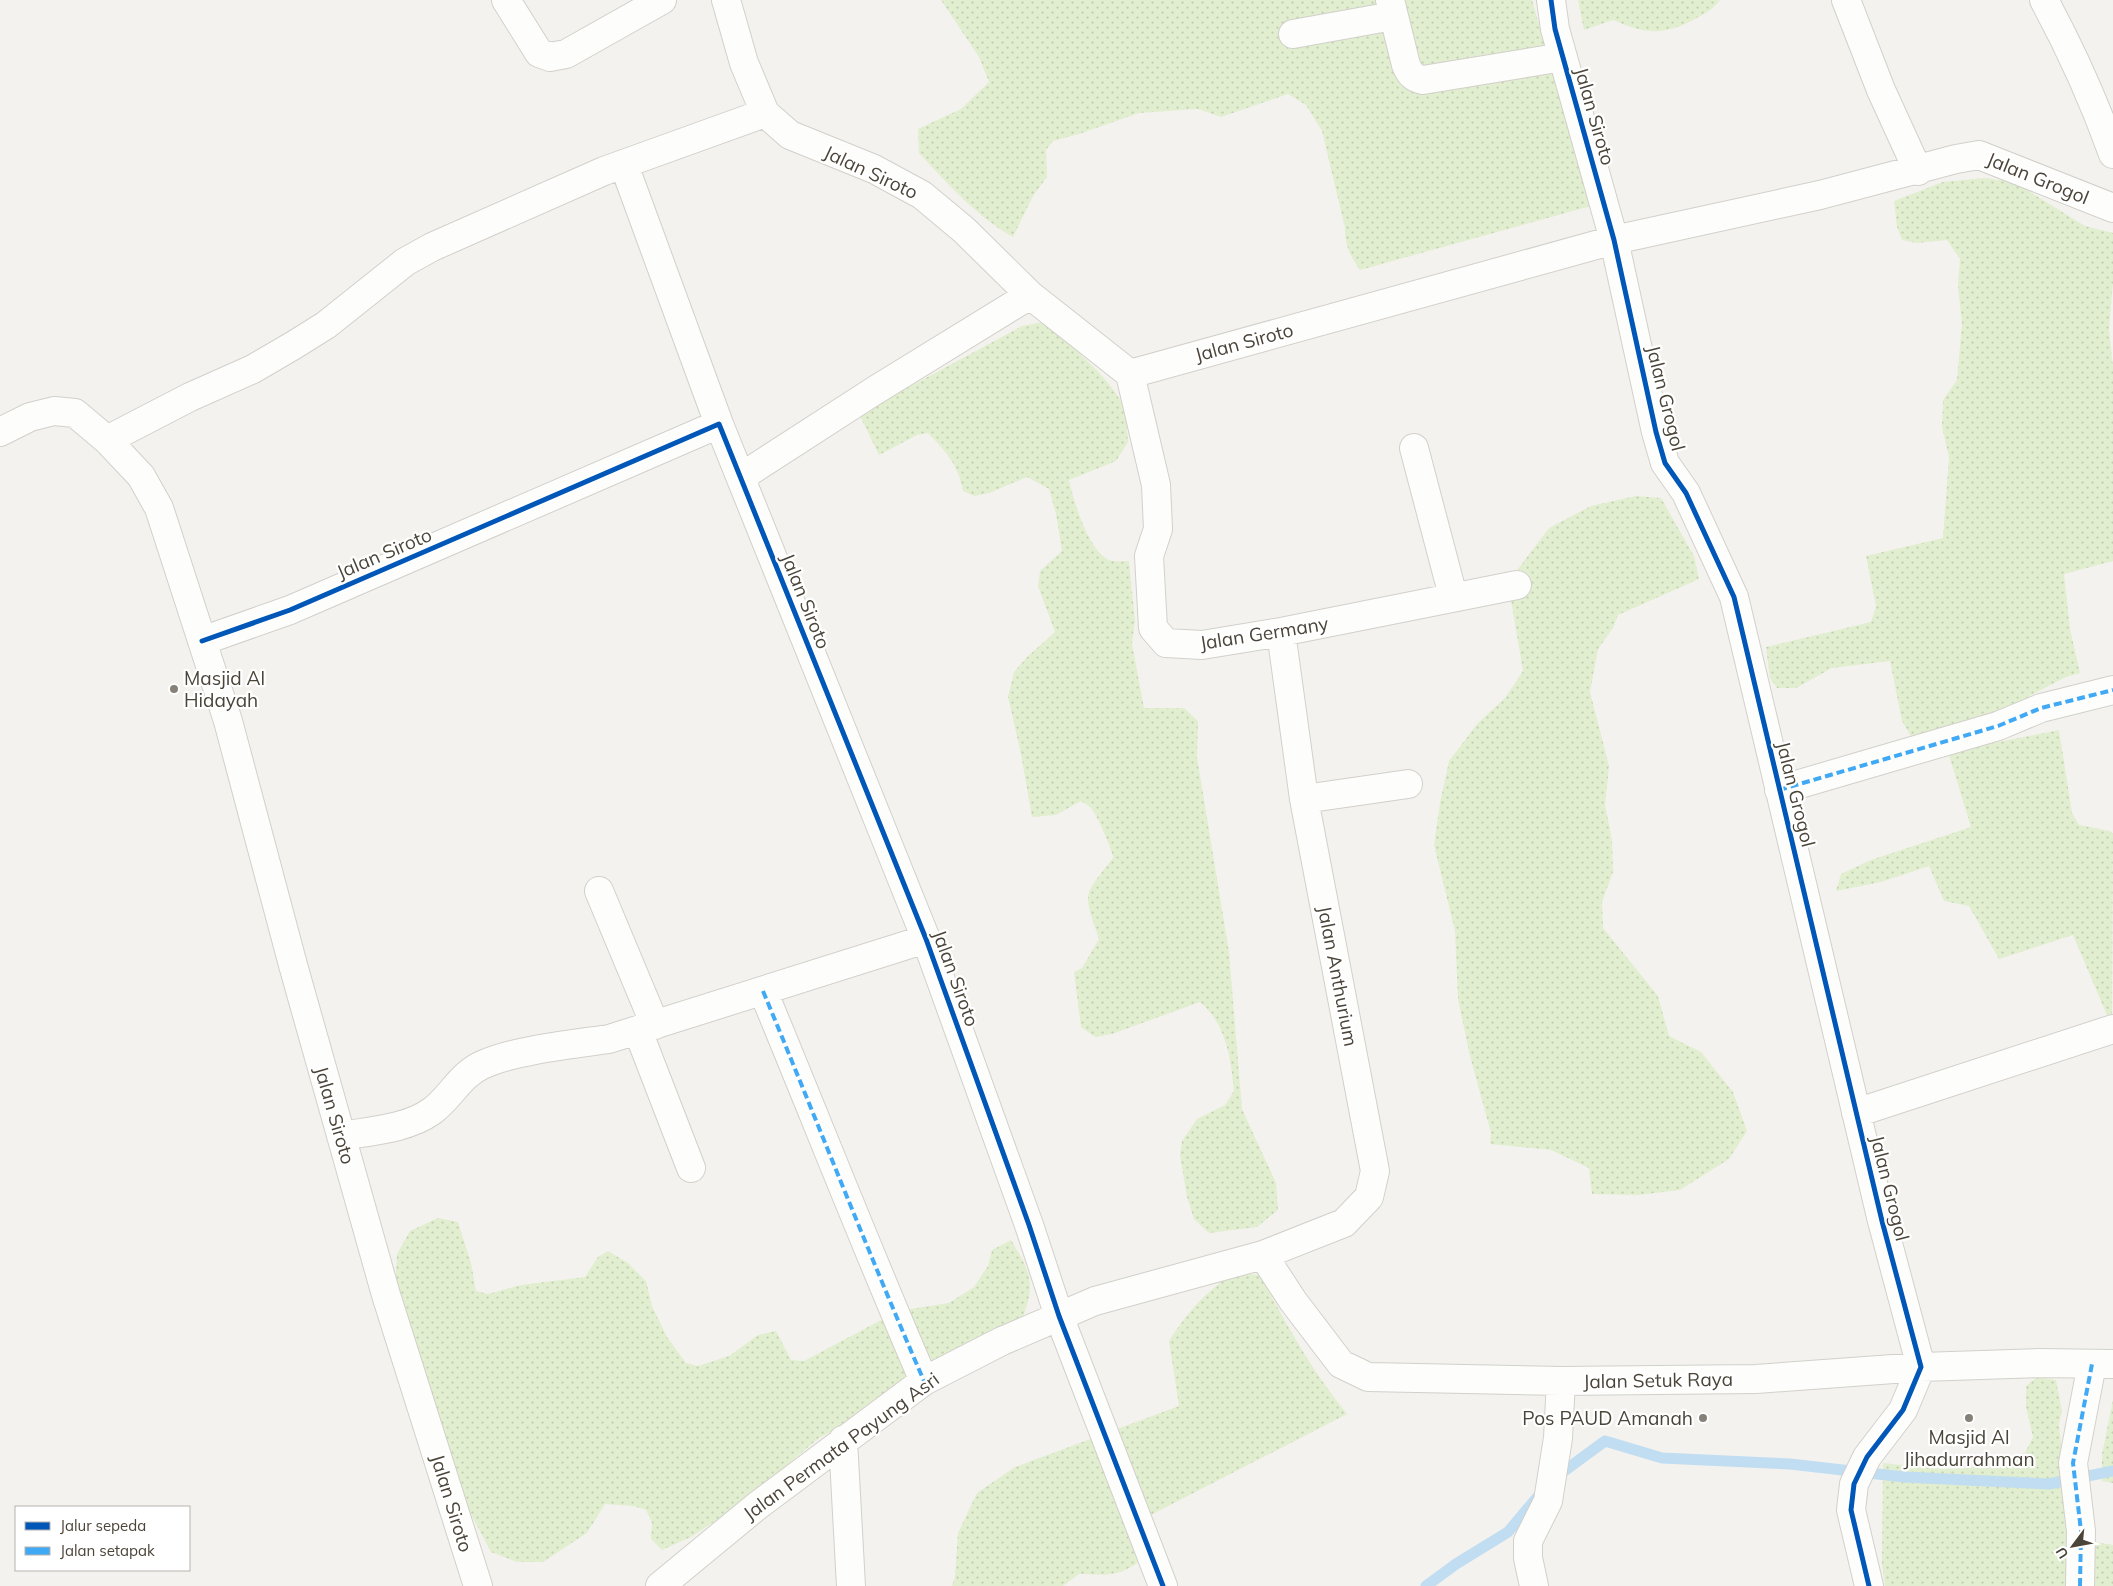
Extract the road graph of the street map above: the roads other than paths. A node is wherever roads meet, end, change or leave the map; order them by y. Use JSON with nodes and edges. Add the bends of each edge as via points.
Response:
{"nodes":[{"id":1,"x":506,"y":0,"type":"edge"},
{"id":2,"x":662,"y":0,"type":"edge"},
{"id":3,"x":726,"y":0,"type":"edge"},
{"id":4,"x":1551,"y":0,"type":"edge"},
{"id":5,"x":1846,"y":0,"type":"edge"},
{"id":6,"x":2044,"y":0,"type":"edge"},
{"id":7,"x":1392,"y":8,"type":"edge"},
{"id":8,"x":1293,"y":34,"type":"dead end"},
{"id":9,"x":1563,"y":56,"type":"junction"},
{"id":10,"x":765,"y":113,"type":"junction"},
{"id":11,"x":2113,"y":154,"type":"edge"},
{"id":12,"x":624,"y":165,"type":"junction"},
{"id":13,"x":1918,"y":171,"type":"junction"},
{"id":14,"x":2113,"y":208,"type":"edge"},
{"id":15,"x":1614,"y":240,"type":"junction"},
{"id":16,"x":1030,"y":295,"type":"junction"},
{"id":17,"x":1130,"y":374,"type":"junction"},
{"id":18,"x":720,"y":424,"type":"junction"},
{"id":19,"x":0,"y":432,"type":"edge"},
{"id":20,"x":107,"y":440,"type":"junction"},
{"id":21,"x":1414,"y":448,"type":"dead end"},
{"id":22,"x":741,"y":477,"type":"junction"},
{"id":23,"x":1517,"y":584,"type":"dead end"},
{"id":24,"x":1453,"y":596,"type":"junction"},
{"id":25,"x":1281,"y":632,"type":"junction"},
{"id":26,"x":202,"y":641,"type":"junction"},
{"id":27,"x":2113,"y":690,"type":"edge"},
{"id":28,"x":1408,"y":784,"type":"dead end"},
{"id":29,"x":1779,"y":790,"type":"junction"},
{"id":30,"x":1304,"y":800,"type":"junction"},
{"id":31,"x":599,"y":891,"type":"dead end"},
{"id":32,"x":926,"y":939,"type":"junction"},
{"id":33,"x":763,"y":991,"type":"junction"},
{"id":34,"x":647,"y":1028,"type":"junction"},
{"id":35,"x":2113,"y":1029,"type":"edge"},
{"id":36,"x":1856,"y":1114,"type":"junction"},
{"id":37,"x":342,"y":1136,"type":"junction"},
{"id":38,"x":690,"y":1168,"type":"dead end"},
{"id":39,"x":1263,"y":1254,"type":"junction"},
{"id":40,"x":1059,"y":1316,"type":"junction"},
{"id":41,"x":2102,"y":1364,"type":"edge"},
{"id":42,"x":1921,"y":1367,"type":"junction"},
{"id":43,"x":924,"y":1381,"type":"junction"},
{"id":44,"x":1561,"y":1381,"type":"junction"},
{"id":45,"x":843,"y":1440,"type":"junction"},
{"id":46,"x":667,"y":1584,"type":"edge"},
{"id":47,"x":478,"y":1586,"type":"edge"},
{"id":48,"x":851,"y":1586,"type":"edge"},
{"id":49,"x":1163,"y":1586,"type":"edge"},
{"id":50,"x":1534,"y":1586,"type":"edge"},
{"id":51,"x":1869,"y":1586,"type":"edge"},
{"id":52,"x":2080,"y":1586,"type":"edge"}],
"edges":[{"from":1,"to":2,"type":"street","via":[[539,53],[550,57],[566,54]]},
{"from":3,"to":10,"type":"street","name":"Jalan Siroto","via":[[744,63]]},
{"from":4,"to":9,"type":"street","name":"Jalan Siroto"},
{"from":5,"to":13,"type":"street","via":[[1881,90]]},
{"from":6,"to":11,"type":"street","via":[[2094,102]]},
{"from":7,"to":8,"type":"street"},
{"from":7,"to":9,"type":"street","via":[[1406,65],[1410,74],[1422,80]]},
{"from":9,"to":15,"type":"street","name":"Jalan Siroto"},
{"from":10,"to":12,"type":"street"},
{"from":10,"to":16,"type":"street","name":"Jalan Siroto","via":[[790,135],[874,169],[922,195],[964,230]]},
{"from":12,"to":18,"type":"street"},
{"from":12,"to":20,"type":"street","via":[[573,183],[432,247],[405,262],[326,325],[294,346]]},
{"from":13,"to":14,"type":"street","name":"Jalan Grogol","via":[[1979,155]]},
{"from":13,"to":15,"type":"street","name":"Jalan Grogol"},
{"from":15,"to":17,"type":"street","name":"Jalan Siroto"},
{"from":15,"to":29,"type":"street","name":"Jalan Grogol","via":[[1665,463],[1686,493],[1734,597]]},
{"from":16,"to":17,"type":"street","name":"Jalan Siroto"},
{"from":16,"to":22,"type":"street"},
{"from":17,"to":25,"type":"street","name":"Jalan Germany","via":[[1156,484],[1158,529],[1149,556],[1152,628],[1166,643],[1202,645]]},
{"from":18,"to":22,"type":"street","name":"Jalan Siroto"},
{"from":18,"to":26,"type":"street","name":"Jalan Siroto","via":[[290,610]]},
{"from":19,"to":20,"type":"street","name":"Jalan Siroto","via":[[30,416],[54,411],[75,413]]},
{"from":20,"to":26,"type":"street","name":"Jalan Siroto","via":[[142,476],[159,508]]},
{"from":21,"to":24,"type":"street"},
{"from":22,"to":32,"type":"street","name":"Jalan Siroto"},
{"from":23,"to":24,"type":"street","name":"Jalan Germany"},
{"from":24,"to":25,"type":"street","name":"Jalan Germany"},
{"from":25,"to":30,"type":"street","name":"Jalan Anthurium"},
{"from":26,"to":37,"type":"street","name":"Jalan Siroto","via":[[228,720]]},
{"from":27,"to":29,"type":"street","via":[[2041,708],[1988,728]]},
{"from":28,"to":30,"type":"street"},
{"from":29,"to":36,"type":"street","name":"Jalan Grogol"},
{"from":30,"to":39,"type":"street","name":"Jalan Anthurium","via":[[1375,1171],[1369,1197],[1344,1223]]},
{"from":31,"to":34,"type":"street"},
{"from":32,"to":33,"type":"street"},
{"from":32,"to":40,"type":"street","name":"Jalan Siroto"},
{"from":33,"to":34,"type":"street"},
{"from":33,"to":43,"type":"street","via":[[874,1268]]},
{"from":34,"to":37,"type":"street","via":[[609,1040],[558,1046],[484,1064],[470,1071],[444,1100],[422,1117],[405,1124]]},
{"from":34,"to":38,"type":"street"},
{"from":35,"to":36,"type":"street"},
{"from":36,"to":42,"type":"street","name":"Jalan Grogol"},
{"from":37,"to":47,"type":"street","name":"Jalan Siroto","via":[[386,1295]]},
{"from":39,"to":40,"type":"street","name":"Jalan Permata Payung Asri","via":[[1095,1302]]},
{"from":39,"to":44,"type":"street","name":"Jalan Setuk Raya","via":[[1293,1301],[1341,1364],[1368,1377]]},
{"from":40,"to":43,"type":"street","name":"Jalan Permata Payung Asri"},
{"from":40,"to":49,"type":"street","name":"Jalan Siroto"},
{"from":41,"to":42,"type":"street","name":"Jalan Setuk Raya"},
{"from":41,"to":52,"type":"street","via":[[2073,1463],[2081,1531]]},
{"from":42,"to":44,"type":"street","name":"Jalan Setuk Raya","via":[[1756,1379]]},
{"from":42,"to":51,"type":"street","via":[[1903,1410],[1867,1457],[1854,1484],[1851,1510]]},
{"from":43,"to":45,"type":"street","name":"Jalan Permata Payung Asri"},
{"from":44,"to":50,"type":"street","via":[[1548,1501],[1528,1541]]},
{"from":45,"to":46,"type":"street","name":"Jalan Permata Payung Asri","via":[[757,1506]]},
{"from":45,"to":48,"type":"street"}]}
